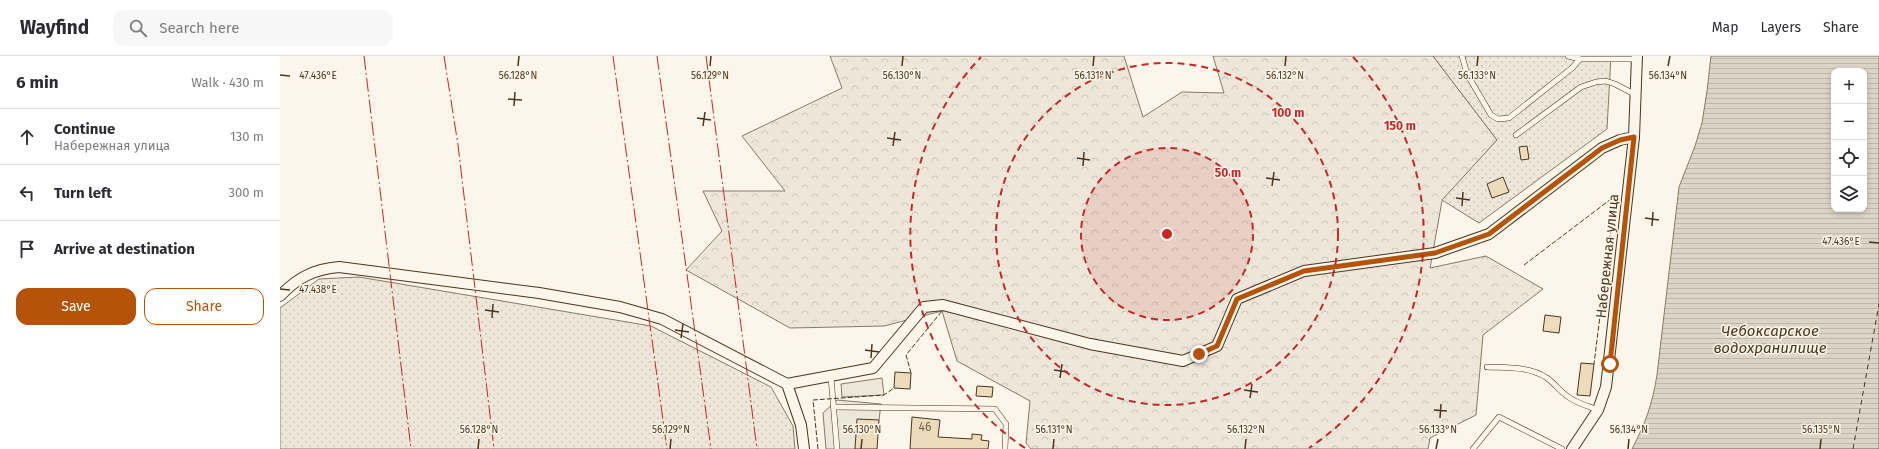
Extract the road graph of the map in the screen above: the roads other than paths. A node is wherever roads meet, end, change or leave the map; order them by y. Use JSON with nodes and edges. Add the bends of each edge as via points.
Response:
{"nodes":[{"id":1,"x":1462,"y":56,"type":"edge"},
{"id":2,"x":1568,"y":56,"type":"edge"},
{"id":3,"x":1637,"y":58,"type":"edge"},
{"id":4,"x":1580,"y":59,"type":"junction"},
{"id":5,"x":1636,"y":95,"type":"junction"},
{"id":6,"x":1516,"y":135,"type":"dead end"},
{"id":7,"x":1634,"y":137,"type":"junction"},
{"id":8,"x":280,"y":296,"type":"edge"},
{"id":9,"x":1487,"y":368,"type":"dead end"},
{"id":10,"x":830,"y":377,"type":"junction"},
{"id":11,"x":787,"y":384,"type":"junction"},
{"id":12,"x":835,"y":407,"type":"junction"},
{"id":13,"x":1598,"y":410,"type":"junction"},
{"id":14,"x":804,"y":449,"type":"edge"},
{"id":15,"x":837,"y":449,"type":"edge"},
{"id":16,"x":1005,"y":449,"type":"edge"},
{"id":17,"x":1473,"y":449,"type":"edge"},
{"id":18,"x":1562,"y":449,"type":"edge"},
{"id":19,"x":1572,"y":449,"type":"edge"}],
"edges":[{"from":1,"to":4,"type":"lane","via":[[1467,74],[1491,115],[1498,119],[1509,118]]},
{"from":2,"to":4,"type":"lane"},
{"from":3,"to":4,"type":"lane"},
{"from":3,"to":5,"type":"street","name":"Набережная улица"},
{"from":5,"to":6,"type":"lane","via":[[1606,81],[1589,84],[1581,87]]},
{"from":5,"to":7,"type":"street","name":"Набережная улица"},
{"from":7,"to":10,"type":"street","via":[[1602,148],[1489,234],[1435,253],[1304,271],[1237,299],[1217,346],[1184,360],[1090,344],[943,304],[924,307],[873,368]]},
{"from":7,"to":13,"type":"street","name":"Набережная улица","via":[[1610,364]]},
{"from":8,"to":11,"type":"street","via":[[304,276],[326,268],[339,267],[539,293],[620,307],[662,319]]},
{"from":9,"to":13,"type":"lane","via":[[1520,368],[1537,373],[1547,378],[1568,397]]},
{"from":10,"to":11,"type":"street"},
{"from":10,"to":12,"type":"lane"},
{"from":11,"to":14,"type":"street","via":[[801,425]]},
{"from":12,"to":15,"type":"lane"},
{"from":12,"to":16,"type":"lane","via":[[996,409],[1006,424]]},
{"from":13,"to":19,"type":"street","name":"Набережная улица"},
{"from":17,"to":18,"type":"lane","via":[[1499,417]]}]}
